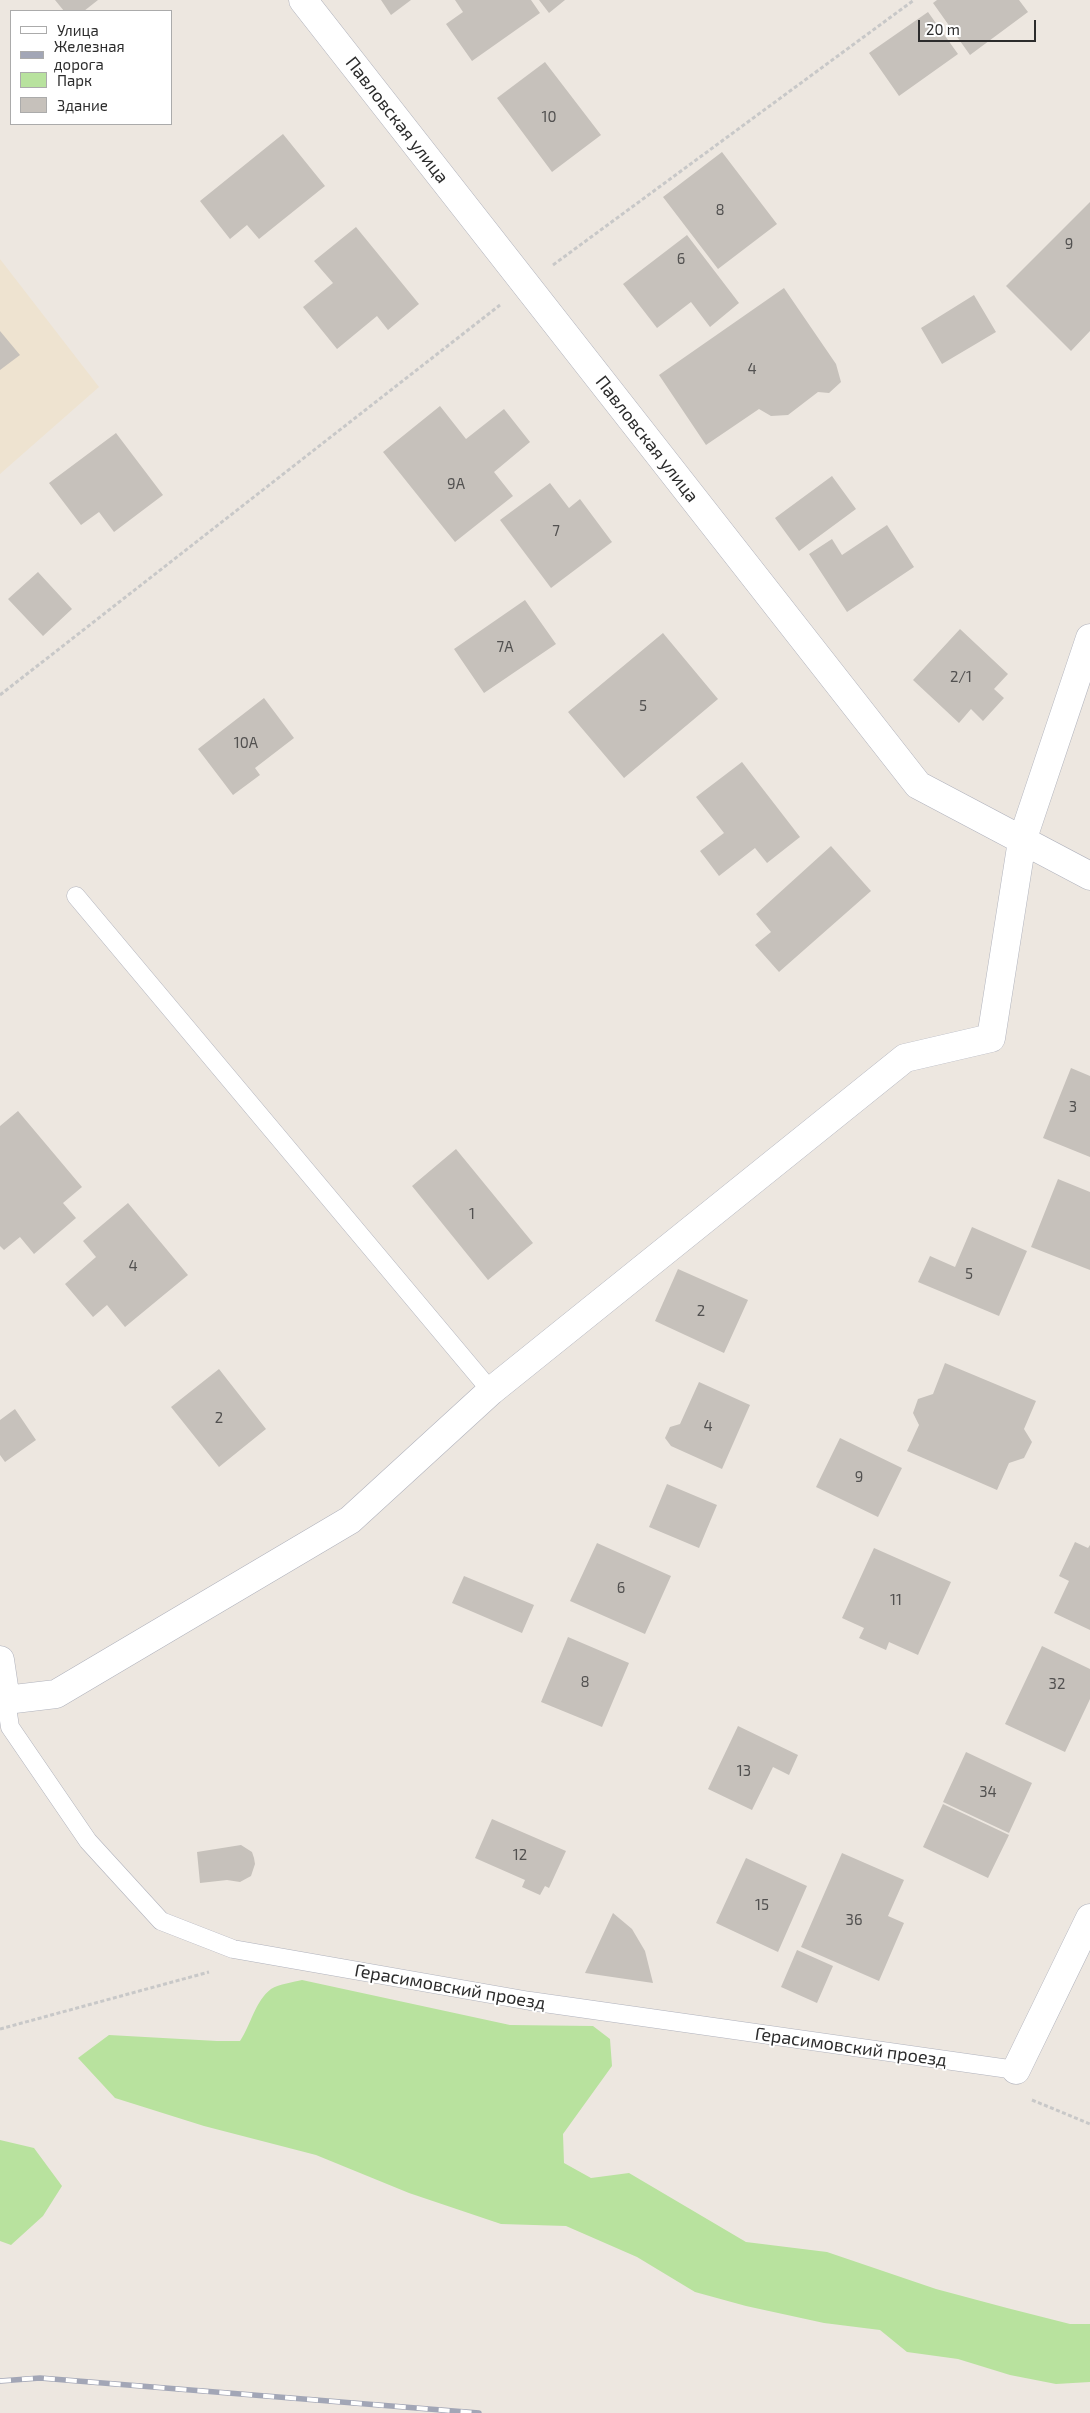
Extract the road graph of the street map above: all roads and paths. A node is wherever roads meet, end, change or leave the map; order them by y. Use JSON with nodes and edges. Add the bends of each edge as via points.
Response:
{"nodes":[{"id":1,"x":303,"y":0,"type":"edge"},
{"id":2,"x":914,"y":0,"type":"edge"},
{"id":3,"x":526,"y":285,"type":"junction"},
{"id":4,"x":1090,"y":638,"type":"edge"},
{"id":5,"x":0,"y":696,"type":"edge"},
{"id":6,"x":1022,"y":841,"type":"junction"},
{"id":7,"x":1090,"y":876,"type":"edge"},
{"id":8,"x":76,"y":896,"type":"dead end"},
{"id":9,"x":491,"y":1391,"type":"junction"},
{"id":10,"x":0,"y":1660,"type":"edge"},
{"id":11,"x":6,"y":1700,"type":"junction"},
{"id":12,"x":1090,"y":1918,"type":"edge"},
{"id":13,"x":212,"y":1971,"type":"dead end"},
{"id":14,"x":0,"y":2029,"type":"edge"},
{"id":15,"x":1016,"y":2070,"type":"junction"},
{"id":16,"x":1090,"y":2124,"type":"edge"}],
"edges":[{"from":1,"to":3,"type":"street","name":"Павловская улица"},
{"from":2,"to":3,"type":"path"},
{"from":3,"to":5,"type":"path"},
{"from":3,"to":6,"type":"street","name":"Павловская улица","via":[[918,785]]},
{"from":4,"to":6,"type":"street"},
{"from":6,"to":7,"type":"street","name":"Павловская улица"},
{"from":6,"to":9,"type":"street","via":[[991,1038],[905,1058]]},
{"from":8,"to":9,"type":"lane"},
{"from":9,"to":11,"type":"street","via":[[350,1520],[56,1694]]},
{"from":10,"to":11,"type":"street"},
{"from":11,"to":15,"type":"lane","name":"Герасимовский проезд","via":[[10,1728],[88,1841],[161,1920],[233,1949],[530,2001]]},
{"from":12,"to":15,"type":"street"},
{"from":13,"to":14,"type":"path"},
{"from":15,"to":16,"type":"path","via":[[1015,2092]]}]}
